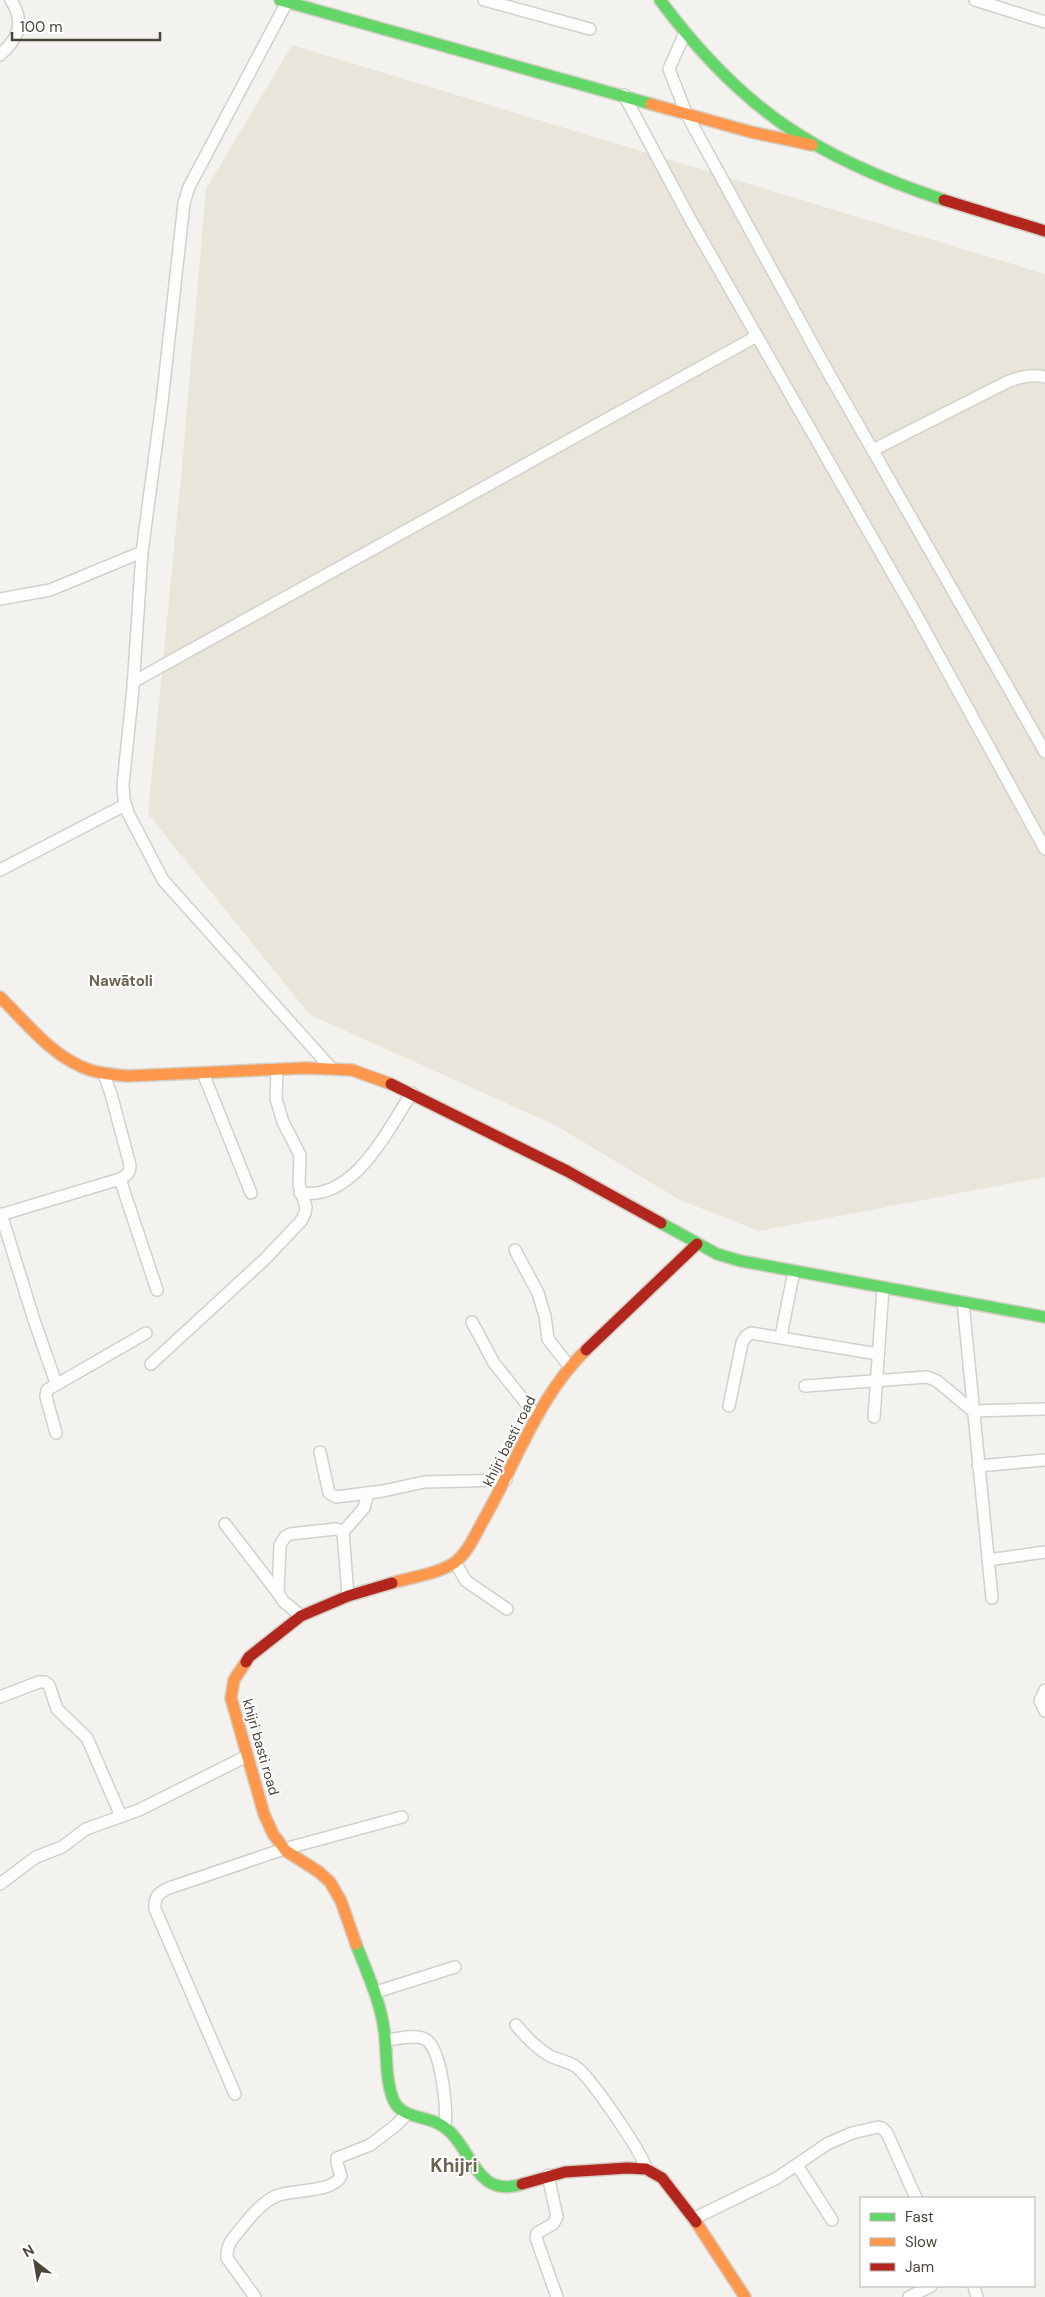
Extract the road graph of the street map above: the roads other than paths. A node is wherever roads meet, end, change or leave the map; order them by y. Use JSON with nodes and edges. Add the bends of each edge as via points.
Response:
{"nodes":[{"id":1,"x":11,"y":0,"type":"edge"},
{"id":2,"x":484,"y":0,"type":"edge"},
{"id":3,"x":660,"y":0,"type":"edge"},
{"id":4,"x":975,"y":0,"type":"edge"},
{"id":5,"x":284,"y":1,"type":"edge"},
{"id":6,"x":1045,"y":22,"type":"edge"},
{"id":7,"x":590,"y":29,"type":"dead end"},
{"id":8,"x":685,"y":33,"type":"junction"},
{"id":9,"x":0,"y":55,"type":"edge"},
{"id":10,"x":624,"y":95,"type":"junction"},
{"id":11,"x":686,"y":113,"type":"junction"},
{"id":12,"x":812,"y":145,"type":"junction"},
{"id":13,"x":1045,"y":231,"type":"edge"},
{"id":14,"x":757,"y":336,"type":"junction"},
{"id":15,"x":1045,"y":377,"type":"edge"},
{"id":16,"x":873,"y":450,"type":"junction"},
{"id":17,"x":142,"y":552,"type":"junction"},
{"id":18,"x":0,"y":599,"type":"edge"},
{"id":19,"x":134,"y":682,"type":"junction"},
{"id":20,"x":1045,"y":752,"type":"edge"},
{"id":21,"x":125,"y":805,"type":"junction"},
{"id":22,"x":1045,"y":850,"type":"edge"},
{"id":23,"x":0,"y":870,"type":"edge"},
{"id":24,"x":0,"y":996,"type":"edge"},
{"id":25,"x":331,"y":1068,"type":"junction"},
{"id":26,"x":277,"y":1070,"type":"junction"},
{"id":27,"x":203,"y":1073,"type":"junction"},
{"id":28,"x":104,"y":1074,"type":"junction"},
{"id":29,"x":412,"y":1093,"type":"junction"},
{"id":30,"x":120,"y":1180,"type":"junction"},
{"id":31,"x":251,"y":1193,"type":"dead end"},
{"id":32,"x":300,"y":1193,"type":"junction"},
{"id":33,"x":1,"y":1214,"type":"edge"},
{"id":34,"x":697,"y":1244,"type":"junction"},
{"id":35,"x":515,"y":1250,"type":"dead end"},
{"id":36,"x":794,"y":1271,"type":"junction"},
{"id":37,"x":883,"y":1288,"type":"junction"},
{"id":38,"x":158,"y":1290,"type":"dead end"},
{"id":39,"x":963,"y":1302,"type":"junction"},
{"id":40,"x":1045,"y":1317,"type":"edge"},
{"id":41,"x":472,"y":1322,"type":"dead end"},
{"id":42,"x":146,"y":1333,"type":"dead end"},
{"id":43,"x":780,"y":1336,"type":"junction"},
{"id":44,"x":878,"y":1354,"type":"junction"},
{"id":45,"x":152,"y":1364,"type":"dead end"},
{"id":46,"x":569,"y":1366,"type":"junction"},
{"id":47,"x":876,"y":1380,"type":"junction"},
{"id":48,"x":56,"y":1383,"type":"junction"},
{"id":49,"x":805,"y":1386,"type":"dead end"},
{"id":50,"x":729,"y":1406,"type":"dead end"},
{"id":51,"x":1045,"y":1409,"type":"edge"},
{"id":52,"x":973,"y":1412,"type":"junction"},
{"id":53,"x":536,"y":1417,"type":"junction"},
{"id":54,"x":874,"y":1417,"type":"dead end"},
{"id":55,"x":56,"y":1433,"type":"dead end"},
{"id":56,"x":320,"y":1452,"type":"dead end"},
{"id":57,"x":1045,"y":1460,"type":"edge"},
{"id":58,"x":978,"y":1466,"type":"junction"},
{"id":59,"x":506,"y":1480,"type":"junction"},
{"id":60,"x":368,"y":1493,"type":"junction"},
{"id":61,"x":225,"y":1524,"type":"dead end"},
{"id":62,"x":343,"y":1532,"type":"junction"},
{"id":63,"x":1045,"y":1552,"type":"edge"},
{"id":64,"x":988,"y":1560,"type":"junction"},
{"id":65,"x":455,"y":1562,"type":"junction"},
{"id":66,"x":278,"y":1593,"type":"junction"},
{"id":67,"x":348,"y":1596,"type":"junction"},
{"id":68,"x":992,"y":1598,"type":"dead end"},
{"id":69,"x":507,"y":1609,"type":"dead end"},
{"id":70,"x":301,"y":1616,"type":"junction"},
{"id":71,"x":1045,"y":1690,"type":"edge"},
{"id":72,"x":0,"y":1696,"type":"edge"},
{"id":73,"x":1045,"y":1711,"type":"edge"},
{"id":74,"x":248,"y":1756,"type":"junction"},
{"id":75,"x":121,"y":1816,"type":"junction"},
{"id":76,"x":402,"y":1817,"type":"dead end"},
{"id":77,"x":284,"y":1849,"type":"junction"},
{"id":78,"x":0,"y":1884,"type":"edge"},
{"id":79,"x":455,"y":1966,"type":"dead end"},
{"id":80,"x":376,"y":1992,"type":"junction"},
{"id":81,"x":516,"y":2025,"type":"dead end"},
{"id":82,"x":386,"y":2040,"type":"junction"},
{"id":83,"x":235,"y":2094,"type":"dead end"},
{"id":84,"x":407,"y":2114,"type":"junction"},
{"id":85,"x":445,"y":2127,"type":"junction"},
{"id":86,"x":797,"y":2165,"type":"junction"},
{"id":87,"x":647,"y":2170,"type":"junction"},
{"id":88,"x":548,"y":2175,"type":"junction"},
{"id":89,"x":916,"y":2197,"type":"edge"},
{"id":90,"x":693,"y":2219,"type":"junction"},
{"id":91,"x":832,"y":2220,"type":"dead end"},
{"id":92,"x":928,"y":2287,"type":"edge"},
{"id":93,"x":255,"y":2297,"type":"edge"},
{"id":94,"x":557,"y":2297,"type":"edge"},
{"id":95,"x":745,"y":2297,"type":"edge"},
{"id":96,"x":909,"y":2297,"type":"edge"}],
"edges":[{"from":1,"to":9,"type":"street","via":[[20,19],[17,34]]},
{"from":2,"to":7,"type":"street"},
{"from":3,"to":8,"type":"street"},
{"from":4,"to":6,"type":"street"},
{"from":5,"to":10,"type":"street"},
{"from":5,"to":17,"type":"street","via":[[184,203]]},
{"from":8,"to":11,"type":"street","via":[[669,69]]},
{"from":8,"to":12,"type":"street","via":[[736,86]]},
{"from":10,"to":11,"type":"street"},
{"from":10,"to":14,"type":"street"},
{"from":11,"to":12,"type":"street"},
{"from":11,"to":16,"type":"street"},
{"from":12,"to":13,"type":"street","via":[[941,199]]},
{"from":14,"to":19,"type":"street"},
{"from":14,"to":22,"type":"street"},
{"from":15,"to":16,"type":"street","via":[[1035,375],[1007,382]]},
{"from":16,"to":20,"type":"street"},
{"from":17,"to":18,"type":"street","via":[[50,590]]},
{"from":17,"to":19,"type":"street"},
{"from":19,"to":21,"type":"street","via":[[123,785]]},
{"from":21,"to":23,"type":"street"},
{"from":21,"to":25,"type":"street","via":[[163,880]]},
{"from":24,"to":28,"type":"street","via":[[64,1056],[89,1070]]},
{"from":25,"to":26,"type":"street"},
{"from":25,"to":29,"type":"street","via":[[352,1070]]},
{"from":26,"to":27,"type":"street"},
{"from":26,"to":32,"type":"street","via":[[276,1099],[283,1122],[300,1155]]},
{"from":27,"to":28,"type":"street"},
{"from":27,"to":31,"type":"street"},
{"from":28,"to":30,"type":"street","via":[[130,1164],[130,1171]]},
{"from":29,"to":32,"type":"street","via":[[358,1172],[319,1193]]},
{"from":29,"to":34,"type":"street","via":[[567,1171]]},
{"from":30,"to":33,"type":"street"},
{"from":30,"to":38,"type":"street"},
{"from":32,"to":45,"type":"street","via":[[306,1207],[301,1221],[266,1259]]},
{"from":33,"to":48,"type":"street"},
{"from":34,"to":36,"type":"street","via":[[717,1254]]},
{"from":34,"to":46,"type":"street","name":"khijri basti road"},
{"from":35,"to":46,"type":"street","via":[[540,1299],[548,1339]]},
{"from":36,"to":37,"type":"street"},
{"from":36,"to":43,"type":"street"},
{"from":37,"to":39,"type":"street"},
{"from":37,"to":44,"type":"street"},
{"from":39,"to":40,"type":"street"},
{"from":39,"to":52,"type":"street"},
{"from":41,"to":53,"type":"street","via":[[494,1364]]},
{"from":42,"to":48,"type":"street"},
{"from":43,"to":44,"type":"street"},
{"from":43,"to":50,"type":"street","via":[[751,1332],[746,1336]]},
{"from":44,"to":47,"type":"street"},
{"from":46,"to":53,"type":"street","name":"khijri basti road"},
{"from":47,"to":49,"type":"street"},
{"from":47,"to":52,"type":"street","via":[[927,1376]]},
{"from":47,"to":54,"type":"street"},
{"from":48,"to":55,"type":"street","via":[[46,1394]]},
{"from":51,"to":52,"type":"street"},
{"from":52,"to":58,"type":"street"},
{"from":53,"to":59,"type":"street","name":"khijri basti road"},
{"from":56,"to":60,"type":"street","via":[[332,1496]]},
{"from":57,"to":58,"type":"street"},
{"from":58,"to":64,"type":"street"},
{"from":59,"to":60,"type":"street","via":[[424,1482]]},
{"from":59,"to":65,"type":"street","name":"khijri basti road","via":[[465,1552]]},
{"from":60,"to":62,"type":"street","via":[[364,1508]]},
{"from":61,"to":66,"type":"street"},
{"from":62,"to":66,"type":"street","via":[[336,1529],[285,1537],[280,1545]]},
{"from":62,"to":67,"type":"street"},
{"from":63,"to":64,"type":"street"},
{"from":64,"to":68,"type":"street"},
{"from":65,"to":67,"type":"street","name":"khijri basti road"},
{"from":65,"to":69,"type":"street","via":[[466,1581]]},
{"from":66,"to":70,"type":"street"},
{"from":67,"to":70,"type":"street","name":"khijri basti road"},
{"from":70,"to":74,"type":"street","name":"khijri basti road","via":[[250,1656],[234,1680],[231,1698]]},
{"from":71,"to":73,"type":"street","via":[[1040,1701]]},
{"from":72,"to":75,"type":"street","via":[[38,1682],[49,1685],[57,1709],[87,1738]]},
{"from":74,"to":75,"type":"street"},
{"from":74,"to":77,"type":"street","name":"khijri basti road","via":[[264,1814],[271,1832]]},
{"from":75,"to":78,"type":"street","via":[[86,1828],[62,1847],[36,1857]]},
{"from":76,"to":77,"type":"street"},
{"from":77,"to":80,"type":"street","name":"khijri basti road","via":[[331,1882]]},
{"from":77,"to":83,"type":"street","via":[[169,1888],[158,1893],[154,1900],[155,1909]]},
{"from":79,"to":80,"type":"street"},
{"from":80,"to":82,"type":"street","name":"khijri basti road"},
{"from":81,"to":87,"type":"street","via":[[536,2046],[579,2070],[630,2138]]},
{"from":82,"to":84,"type":"street","name":"khijri basti road","via":[[391,2091],[397,2106]]},
{"from":82,"to":85,"type":"street","via":[[418,2037],[433,2046],[446,2109]]},
{"from":84,"to":85,"type":"street","via":[[436,2121]]},
{"from":84,"to":93,"type":"street","via":[[370,2145],[337,2158],[342,2176],[340,2180],[325,2188],[275,2197],[257,2209],[228,2246],[227,2258]]},
{"from":85,"to":88,"type":"street","via":[[491,2184],[503,2188]]},
{"from":86,"to":89,"type":"street","via":[[843,2137],[882,2128]]},
{"from":86,"to":90,"type":"street"},
{"from":86,"to":91,"type":"street"},
{"from":87,"to":88,"type":"street"},
{"from":87,"to":90,"type":"street","via":[[668,2184]]},
{"from":88,"to":94,"type":"street","via":[[557,2217],[553,2224],[537,2233],[536,2238]]},
{"from":90,"to":95,"type":"street"},
{"from":92,"to":96,"type":"street"}]}
